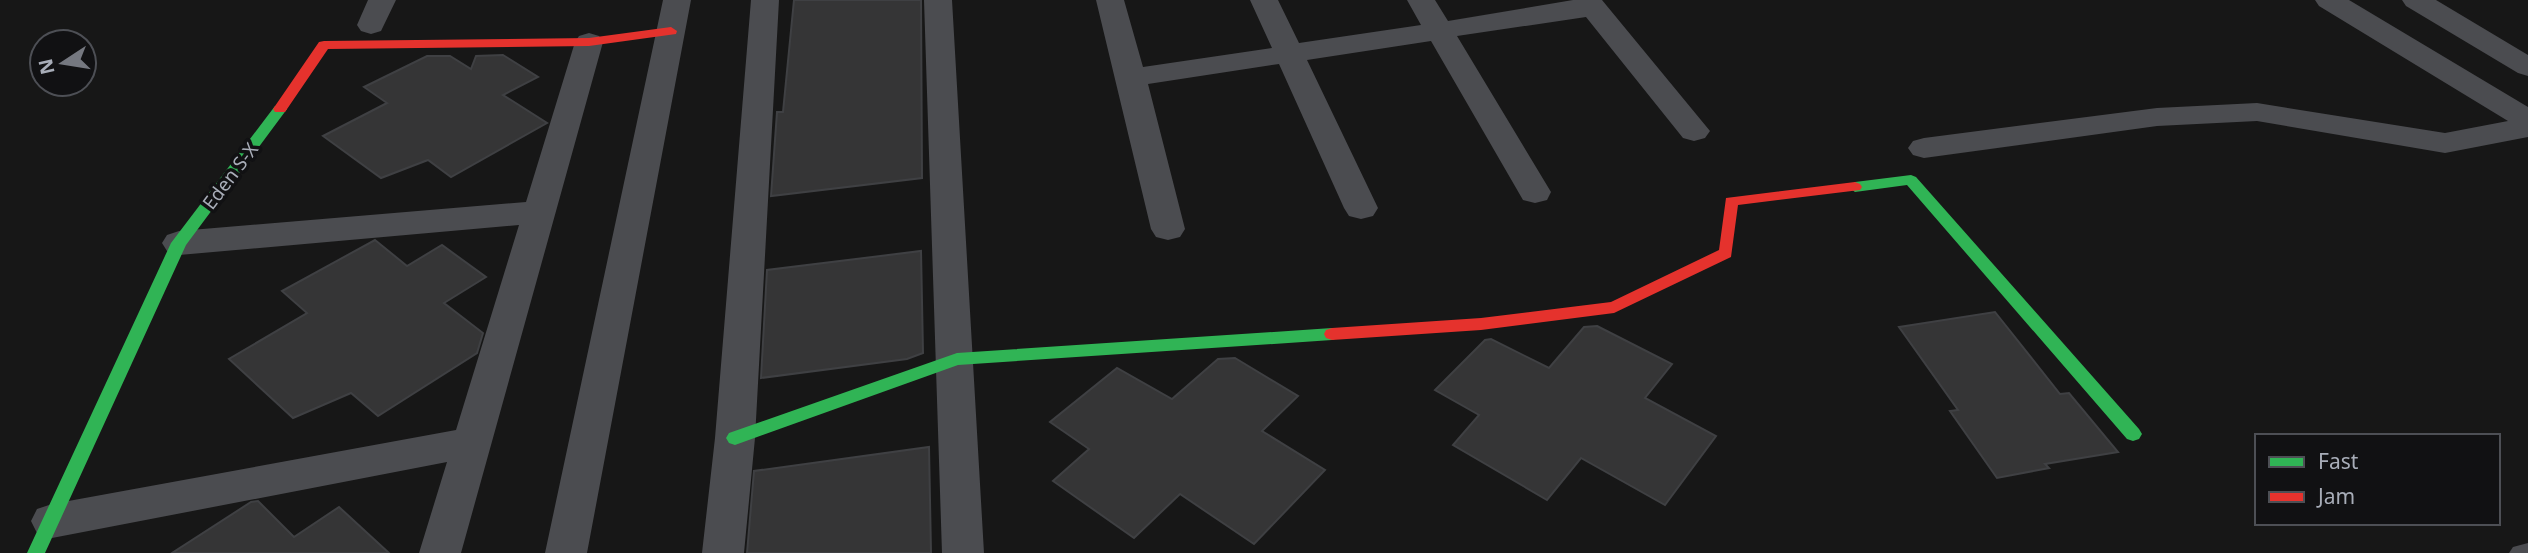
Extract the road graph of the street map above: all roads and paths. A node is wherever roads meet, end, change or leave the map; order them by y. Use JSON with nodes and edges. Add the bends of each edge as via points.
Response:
{"nodes":[{"id":1,"x":765,"y":0,"type":"edge"},
{"id":2,"x":938,"y":0,"type":"edge"},
{"id":3,"x":1110,"y":0,"type":"edge"},
{"id":4,"x":1264,"y":0,"type":"edge"},
{"id":5,"x":1421,"y":0,"type":"edge"},
{"id":6,"x":2329,"y":0,"type":"edge"},
{"id":7,"x":2416,"y":0,"type":"edge"},
{"id":8,"x":1590,"y":4,"type":"edge"},
{"id":9,"x":674,"y":16,"type":"edge"},
{"id":10,"x":1438,"y":31,"type":"junction"},
{"id":11,"x":589,"y":42,"type":"junction"},
{"id":12,"x":1290,"y":54,"type":"junction"},
{"id":13,"x":2528,"y":67,"type":"edge"},
{"id":14,"x":1131,"y":78,"type":"junction"},
{"id":15,"x":2528,"y":120,"type":"edge"},
{"id":16,"x":2528,"y":127,"type":"edge"},
{"id":17,"x":1694,"y":131,"type":"dead end"},
{"id":18,"x":1924,"y":148,"type":"dead end"},
{"id":19,"x":1535,"y":191,"type":"dead end"},
{"id":20,"x":1361,"y":208,"type":"dead end"},
{"id":21,"x":539,"y":212,"type":"junction"},
{"id":22,"x":1168,"y":229,"type":"dead end"},
{"id":23,"x":179,"y":243,"type":"junction"},
{"id":24,"x":957,"y":359,"type":"junction"},
{"id":25,"x":2133,"y":434,"type":"dead end"},
{"id":26,"x":736,"y":438,"type":"junction"},
{"id":27,"x":473,"y":442,"type":"junction"},
{"id":28,"x":44,"y":537,"type":"edge"},
{"id":29,"x":2528,"y":552,"type":"edge"},
{"id":30,"x":440,"y":553,"type":"edge"},
{"id":31,"x":566,"y":553,"type":"edge"},
{"id":32,"x":723,"y":553,"type":"edge"},
{"id":33,"x":963,"y":553,"type":"edge"},
{"id":34,"x":2519,"y":553,"type":"edge"}],
"edges":[{"from":1,"to":26,"type":"street"},
{"from":2,"to":24,"type":"street"},
{"from":3,"to":14,"type":"street"},
{"from":4,"to":12,"type":"street"},
{"from":5,"to":10,"type":"street"},
{"from":6,"to":15,"type":"street"},
{"from":7,"to":13,"type":"street"},
{"from":8,"to":10,"type":"street"},
{"from":8,"to":17,"type":"street"},
{"from":9,"to":11,"type":"street","name":"Eden S-X"},
{"from":9,"to":31,"type":"street"},
{"from":10,"to":12,"type":"street"},
{"from":10,"to":19,"type":"street"},
{"from":11,"to":21,"type":"street"},
{"from":11,"to":23,"type":"street","name":"Eden S-X","via":[[324,45]]},
{"from":12,"to":14,"type":"street"},
{"from":12,"to":20,"type":"street"},
{"from":14,"to":22,"type":"street"},
{"from":16,"to":18,"type":"street","via":[[2445,143],[2257,111],[2157,117]]},
{"from":21,"to":23,"type":"street"},
{"from":21,"to":27,"type":"street"},
{"from":23,"to":28,"type":"street","name":"Eden S-X"},
{"from":24,"to":25,"type":"street","via":[[1481,324],[1614,307],[1726,253],[1731,201],[1911,180]]},
{"from":24,"to":26,"type":"street"},
{"from":24,"to":33,"type":"street"},
{"from":26,"to":32,"type":"street"},
{"from":27,"to":28,"type":"street"},
{"from":27,"to":30,"type":"street"},
{"from":29,"to":34,"type":"lane"}]}
